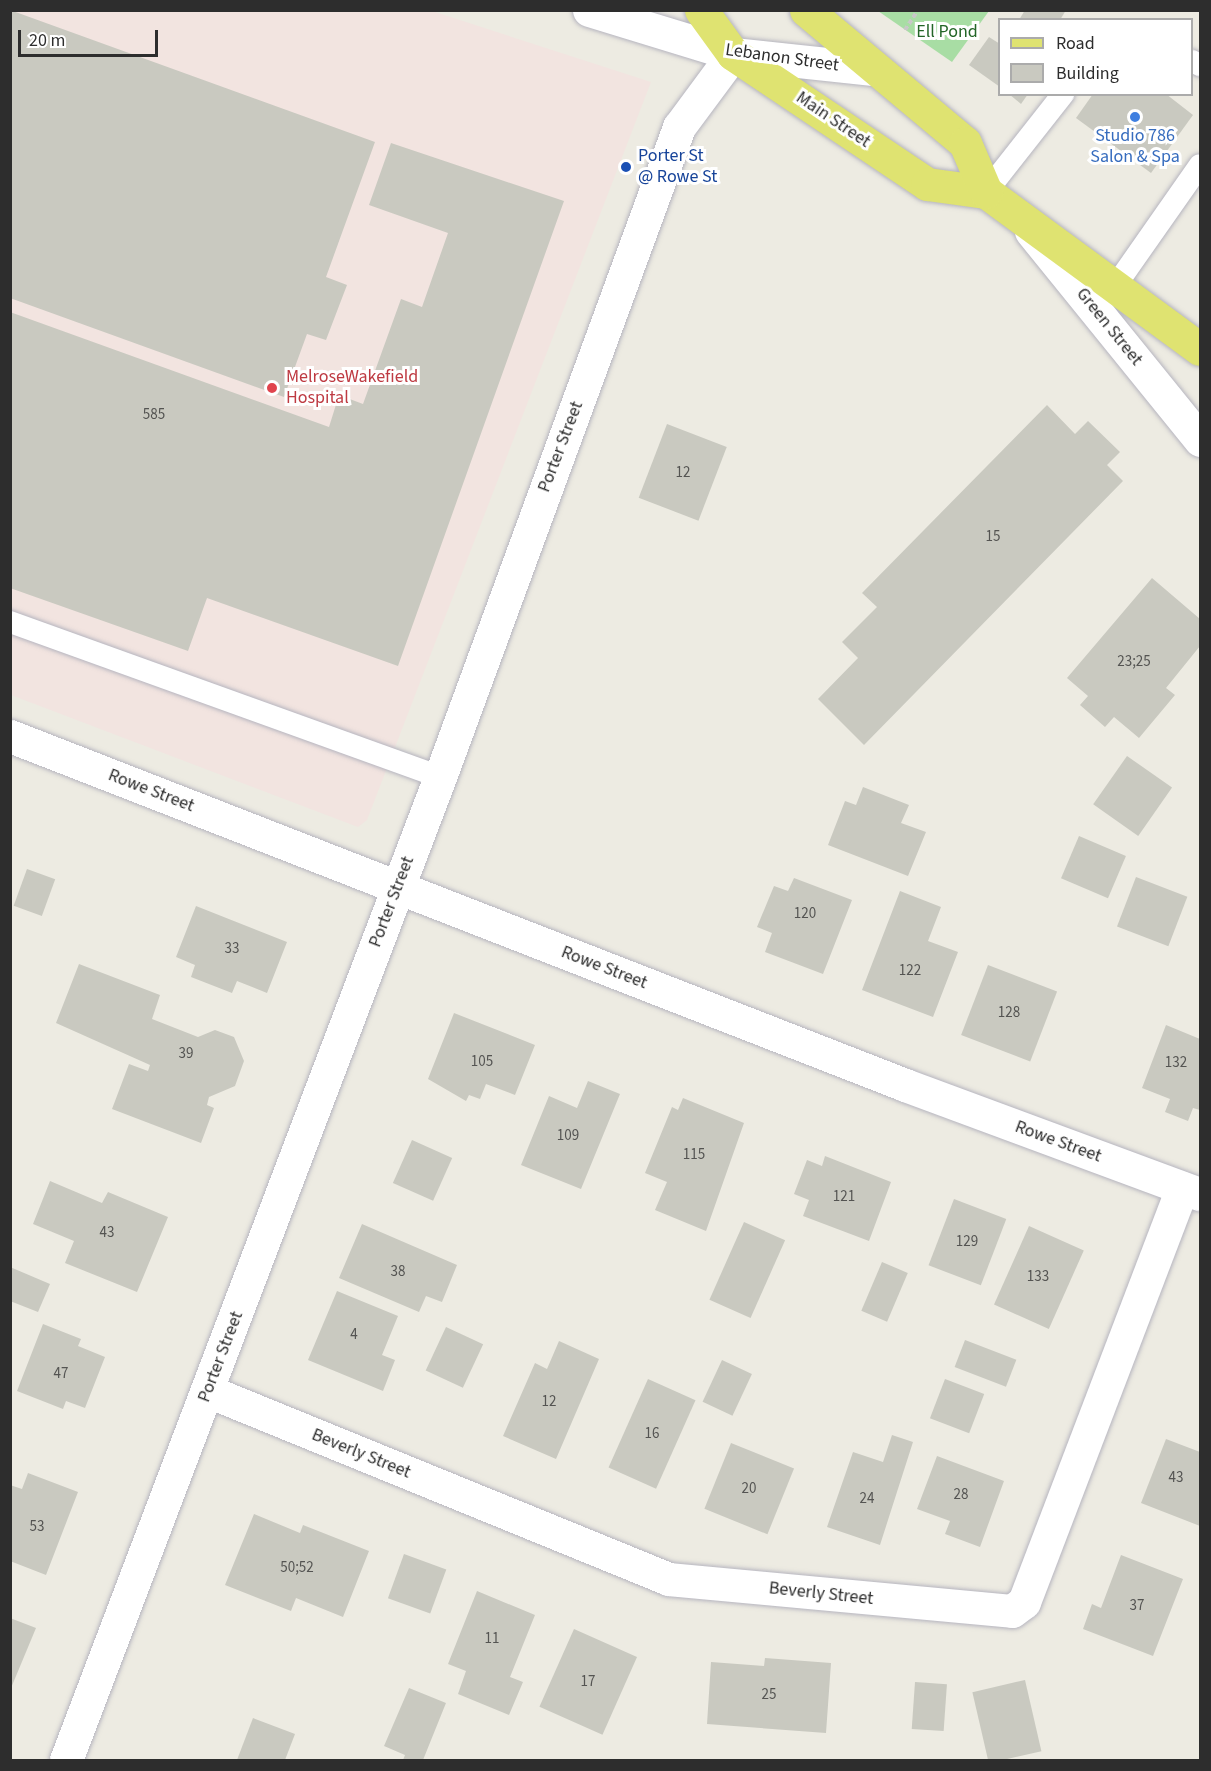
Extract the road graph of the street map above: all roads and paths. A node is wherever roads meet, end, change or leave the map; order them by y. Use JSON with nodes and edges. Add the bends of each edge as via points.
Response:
{"nodes":[{"id":1,"x":589,"y":10,"type":"edge"},
{"id":2,"x":701,"y":10,"type":"edge"},
{"id":3,"x":806,"y":10,"type":"edge"},
{"id":4,"x":918,"y":10,"type":"edge"},
{"id":5,"x":905,"y":30,"type":"dead end"},
{"id":6,"x":733,"y":54,"type":"junction"},
{"id":7,"x":873,"y":69,"type":"junction"},
{"id":8,"x":1061,"y":96,"type":"edge"},
{"id":9,"x":1200,"y":165,"type":"edge"},
{"id":10,"x":986,"y":192,"type":"junction"},
{"id":11,"x":1017,"y":213,"type":"junction"},
{"id":12,"x":1116,"y":285,"type":"junction"},
{"id":13,"x":1200,"y":349,"type":"edge"},
{"id":14,"x":1200,"y":440,"type":"edge"},
{"id":15,"x":10,"y":622,"type":"edge"},
{"id":16,"x":10,"y":736,"type":"edge"},
{"id":17,"x":440,"y":777,"type":"junction"},
{"id":18,"x":397,"y":888,"type":"junction"},
{"id":19,"x":1191,"y":1191,"type":"edge"},
{"id":20,"x":208,"y":1391,"type":"junction"},
{"id":21,"x":66,"y":1761,"type":"edge"}],
"edges":[{"from":1,"to":6,"type":"street","name":"Lebanon Street"},
{"from":2,"to":6,"type":"main road","name":"Main Street"},
{"from":3,"to":7,"type":"main road"},
{"from":4,"to":5,"type":"path"},
{"from":6,"to":7,"type":"street","name":"Lebanon Street"},
{"from":6,"to":10,"type":"main road","name":"Main Street","via":[[927,184]]},
{"from":6,"to":17,"type":"street","name":"Porter Street","via":[[679,127]]},
{"from":7,"to":10,"type":"main road","via":[[965,142]]},
{"from":8,"to":10,"type":"lane"},
{"from":9,"to":12,"type":"lane"},
{"from":10,"to":11,"type":"main road","name":"Main Street"},
{"from":11,"to":12,"type":"main road","name":"Main Street"},
{"from":11,"to":14,"type":"street","name":"Green Street"},
{"from":12,"to":13,"type":"main road","name":"Main Street"},
{"from":15,"to":17,"type":"lane"},
{"from":16,"to":18,"type":"street","name":"Rowe Street"},
{"from":17,"to":18,"type":"street","name":"Porter Street"},
{"from":18,"to":19,"type":"street","name":"Rowe Street"},
{"from":18,"to":20,"type":"street","name":"Porter Street"},
{"from":19,"to":20,"type":"street","name":"Beverly Street","via":[[1024,1602],[1012,1611],[668,1579]]},
{"from":20,"to":21,"type":"street","name":"Porter Street"}]}
